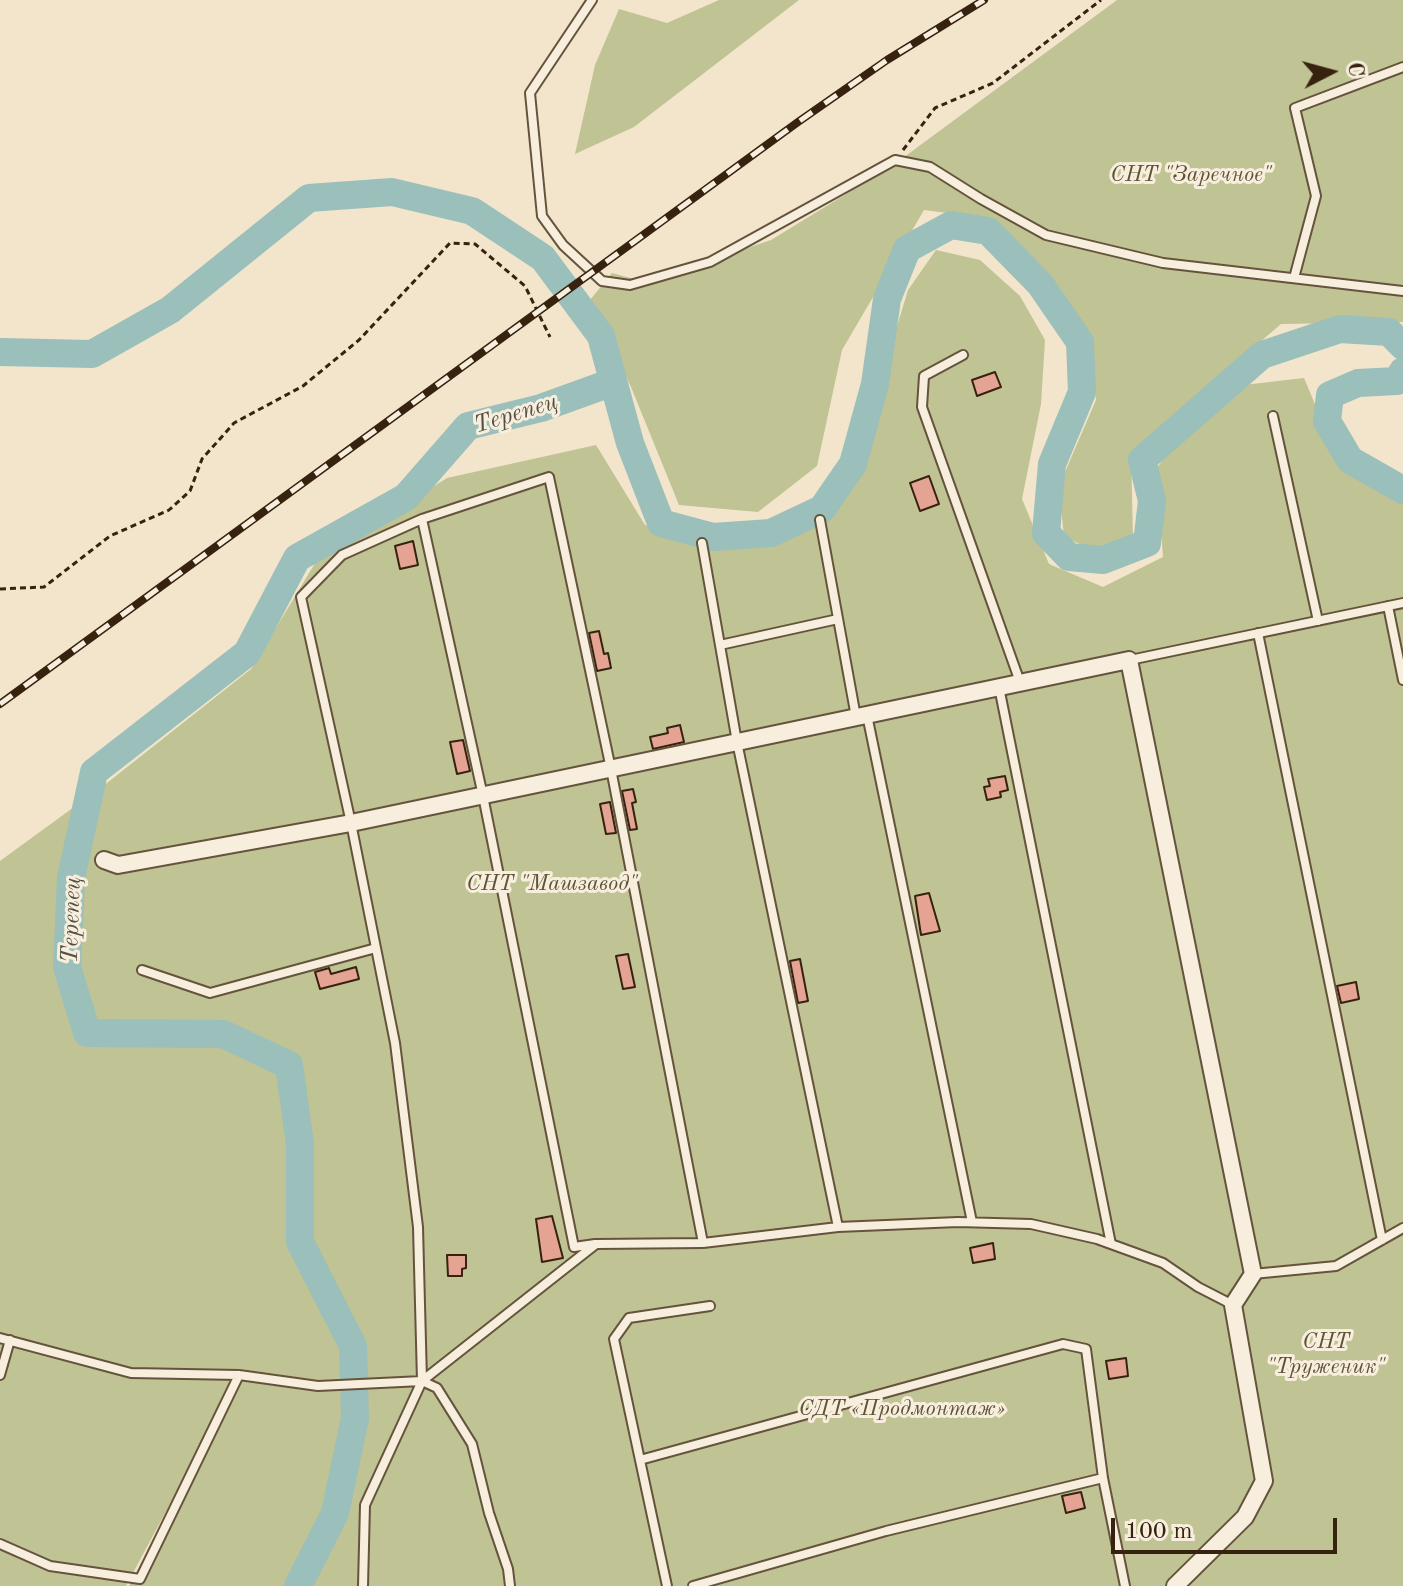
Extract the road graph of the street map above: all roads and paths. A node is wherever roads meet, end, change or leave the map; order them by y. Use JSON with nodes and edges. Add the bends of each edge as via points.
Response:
{"nodes":[{"id":1,"x":592,"y":0,"type":"edge"},
{"id":2,"x":1101,"y":0,"type":"edge"},
{"id":3,"x":1403,"y":67,"type":"edge"},
{"id":4,"x":895,"y":160,"type":"junction"},
{"id":5,"x":1294,"y":278,"type":"junction"},
{"id":6,"x":1403,"y":291,"type":"edge"},
{"id":7,"x":550,"y":337,"type":"dead end"},
{"id":8,"x":963,"y":355,"type":"dead end"},
{"id":9,"x":1273,"y":416,"type":"dead end"},
{"id":10,"x":422,"y":519,"type":"junction"},
{"id":11,"x":820,"y":520,"type":"dead end"},
{"id":12,"x":702,"y":543,"type":"dead end"},
{"id":13,"x":0,"y":589,"type":"edge"},
{"id":14,"x":1403,"y":603,"type":"edge"},
{"id":15,"x":1388,"y":606,"type":"junction"},
{"id":16,"x":838,"y":619,"type":"junction"},
{"id":17,"x":1318,"y":621,"type":"junction"},
{"id":18,"x":1258,"y":633,"type":"junction"},
{"id":19,"x":720,"y":645,"type":"junction"},
{"id":20,"x":1129,"y":660,"type":"junction"},
{"id":21,"x":1403,"y":680,"type":"edge"},
{"id":22,"x":1021,"y":683,"type":"junction"},
{"id":23,"x":999,"y":687,"type":"junction"},
{"id":24,"x":861,"y":716,"type":"junction"},
{"id":25,"x":737,"y":742,"type":"junction"},
{"id":26,"x":611,"y":769,"type":"junction"},
{"id":27,"x":483,"y":796,"type":"junction"},
{"id":28,"x":351,"y":823,"type":"junction"},
{"id":29,"x":104,"y":860,"type":"dead end"},
{"id":30,"x":376,"y":948,"type":"junction"},
{"id":31,"x":142,"y":970,"type":"dead end"},
{"id":32,"x":972,"y":1222,"type":"junction"},
{"id":33,"x":838,"y":1227,"type":"junction"},
{"id":34,"x":1403,"y":1228,"type":"edge"},
{"id":35,"x":1382,"y":1240,"type":"junction"},
{"id":36,"x":703,"y":1243,"type":"junction"},
{"id":37,"x":596,"y":1244,"type":"junction"},
{"id":38,"x":1111,"y":1244,"type":"junction"},
{"id":39,"x":1253,"y":1274,"type":"junction"},
{"id":40,"x":1233,"y":1305,"type":"junction"},
{"id":41,"x":710,"y":1306,"type":"dead end"},
{"id":42,"x":5,"y":1339,"type":"edge"},
{"id":43,"x":0,"y":1375,"type":"edge"},
{"id":44,"x":239,"y":1375,"type":"junction"},
{"id":45,"x":422,"y":1381,"type":"junction"},
{"id":46,"x":640,"y":1460,"type":"junction"},
{"id":47,"x":1103,"y":1478,"type":"junction"},
{"id":48,"x":0,"y":1544,"type":"edge"},
{"id":49,"x":137,"y":1583,"type":"edge"},
{"id":50,"x":363,"y":1586,"type":"edge"},
{"id":51,"x":510,"y":1586,"type":"edge"},
{"id":52,"x":667,"y":1586,"type":"edge"},
{"id":53,"x":693,"y":1586,"type":"edge"},
{"id":54,"x":1125,"y":1586,"type":"edge"},
{"id":55,"x":1175,"y":1586,"type":"edge"}],
"edges":[{"from":1,"to":4,"type":"lane","via":[[530,93],[542,216],[563,245],[602,281],[630,285],[710,262]]},
{"from":2,"to":4,"type":"path","via":[[993,83],[935,108]]},
{"from":3,"to":5,"type":"lane","via":[[1295,108],[1316,196]]},
{"from":4,"to":5,"type":"lane","via":[[930,167],[1046,235],[1163,263]]},
{"from":5,"to":6,"type":"lane"},
{"from":7,"to":13,"type":"path","via":[[525,286],[475,244],[450,243],[359,340],[303,386],[234,423],[202,459],[190,491],[169,510],[110,536],[44,587]]},
{"from":8,"to":22,"type":"lane","via":[[924,376],[922,407]]},
{"from":9,"to":17,"type":"lane"},
{"from":10,"to":26,"type":"lane","via":[[549,477]]},
{"from":10,"to":27,"type":"lane"},
{"from":10,"to":28,"type":"lane","via":[[342,555],[301,597]]},
{"from":11,"to":16,"type":"lane"},
{"from":12,"to":19,"type":"lane"},
{"from":14,"to":15,"type":"lane"},
{"from":15,"to":17,"type":"lane"},
{"from":15,"to":21,"type":"lane"},
{"from":16,"to":19,"type":"lane"},
{"from":16,"to":24,"type":"lane"},
{"from":17,"to":18,"type":"lane"},
{"from":18,"to":20,"type":"lane"},
{"from":18,"to":35,"type":"lane"},
{"from":19,"to":25,"type":"lane"},
{"from":20,"to":22,"type":"street"},
{"from":20,"to":39,"type":"street"},
{"from":22,"to":23,"type":"street"},
{"from":23,"to":24,"type":"street"},
{"from":23,"to":38,"type":"lane"},
{"from":24,"to":25,"type":"street"},
{"from":24,"to":32,"type":"lane"},
{"from":25,"to":26,"type":"street"},
{"from":25,"to":33,"type":"lane"},
{"from":26,"to":27,"type":"street"},
{"from":26,"to":36,"type":"lane"},
{"from":27,"to":28,"type":"street"},
{"from":27,"to":37,"type":"lane","via":[[574,1247]]},
{"from":28,"to":29,"type":"street","via":[[118,865]]},
{"from":28,"to":30,"type":"lane"},
{"from":30,"to":31,"type":"lane","via":[[210,993]]},
{"from":30,"to":45,"type":"lane","via":[[395,1043],[418,1227]]},
{"from":32,"to":33,"type":"lane"},
{"from":32,"to":38,"type":"lane","via":[[1031,1224]]},
{"from":33,"to":36,"type":"lane"},
{"from":34,"to":35,"type":"lane"},
{"from":35,"to":39,"type":"lane","via":[[1336,1266]]},
{"from":36,"to":37,"type":"lane"},
{"from":37,"to":45,"type":"lane"},
{"from":38,"to":40,"type":"lane","via":[[1163,1263]]},
{"from":39,"to":40,"type":"street"},
{"from":40,"to":55,"type":"street","via":[[1264,1481],[1245,1517]]},
{"from":41,"to":46,"type":"lane","via":[[629,1318],[614,1339]]},
{"from":42,"to":43,"type":"lane"},
{"from":42,"to":44,"type":"lane","via":[[131,1373]]},
{"from":44,"to":45,"type":"lane","via":[[318,1386]]},
{"from":44,"to":49,"type":"lane"},
{"from":45,"to":50,"type":"lane","via":[[365,1505]]},
{"from":45,"to":51,"type":"lane","via":[[437,1388],[472,1444]]},
{"from":46,"to":47,"type":"lane","via":[[1063,1344],[1086,1349]]},
{"from":46,"to":52,"type":"lane"},
{"from":47,"to":53,"type":"lane","via":[[886,1531]]},
{"from":47,"to":54,"type":"lane"},
{"from":48,"to":49,"type":"lane","via":[[50,1566]]}]}
